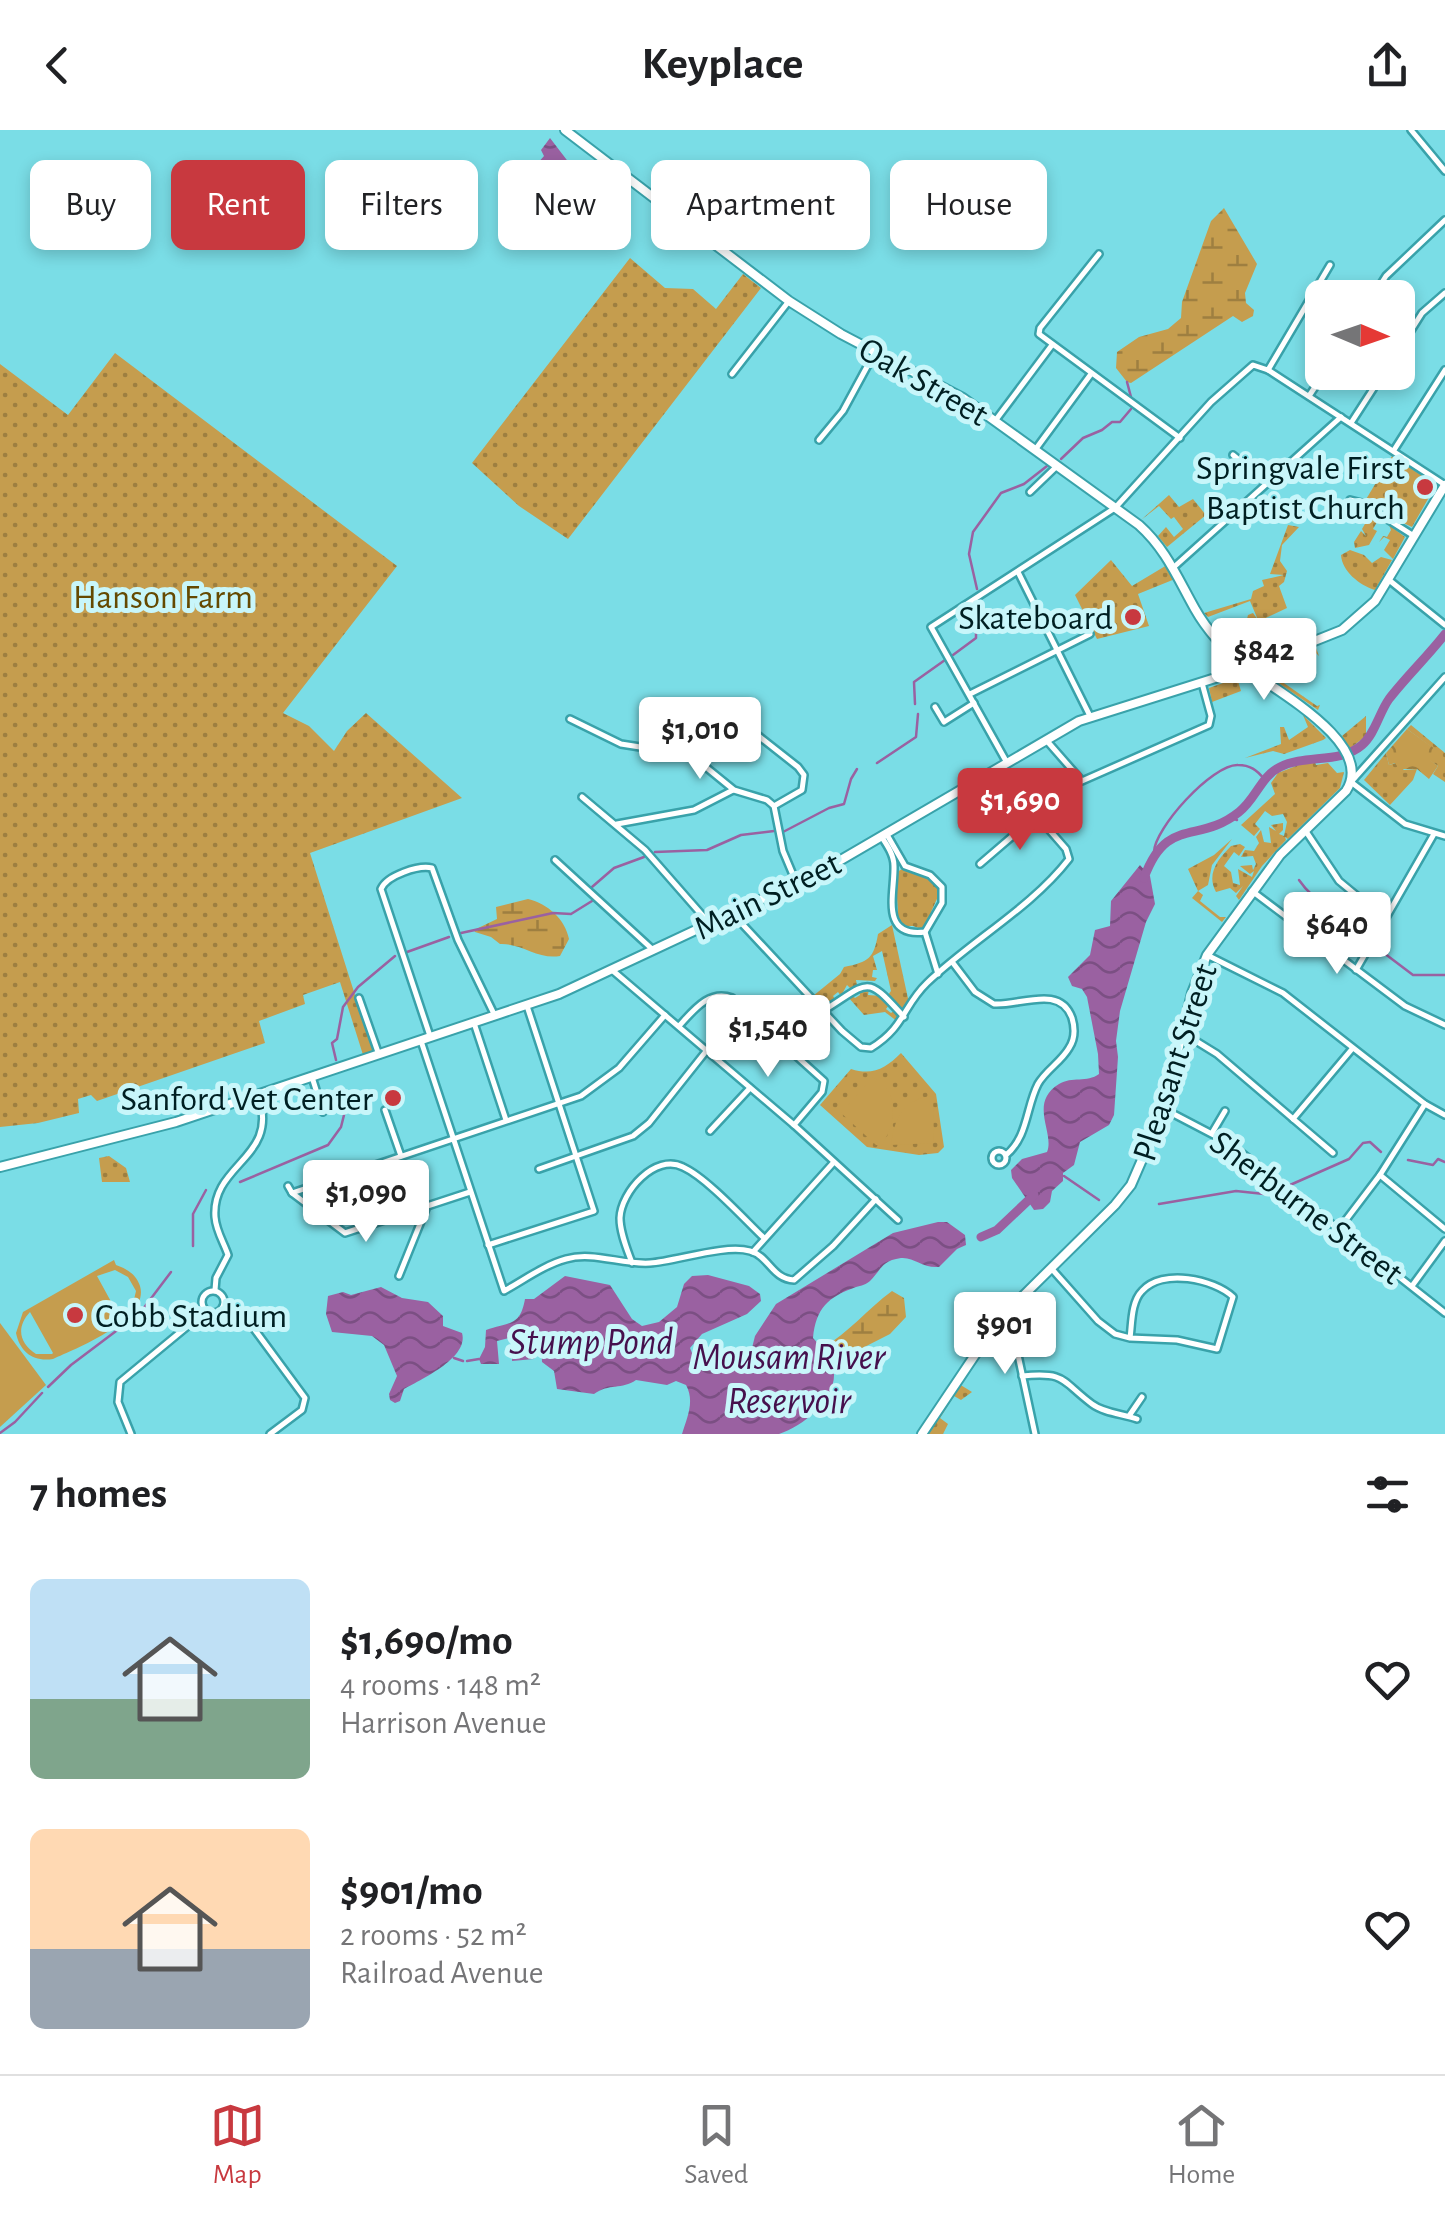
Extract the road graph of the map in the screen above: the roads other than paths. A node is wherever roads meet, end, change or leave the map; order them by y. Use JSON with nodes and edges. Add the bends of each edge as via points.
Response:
{"nodes":[{"id":1,"x":565,"y":130,"type":"edge"},
{"id":2,"x":1411,"y":130,"type":"edge"},
{"id":3,"x":1445,"y":170,"type":"edge"},
{"id":4,"x":1445,"y":220,"type":"edge"},
{"id":5,"x":1099,"y":254,"type":"dead end"},
{"id":6,"x":1330,"y":265,"type":"dead end"},
{"id":7,"x":1383,"y":280,"type":"edge"},
{"id":8,"x":1445,"y":292,"type":"edge"},
{"id":9,"x":789,"y":302,"type":"junction"},
{"id":10,"x":1415,"y":324,"type":"edge"},
{"id":11,"x":1052,"y":345,"type":"junction"},
{"id":12,"x":875,"y":352,"type":"junction"},
{"id":13,"x":1268,"y":370,"type":"junction"},
{"id":14,"x":1445,"y":370,"type":"edge"},
{"id":15,"x":732,"y":374,"type":"dead end"},
{"id":16,"x":1091,"y":374,"type":"junction"},
{"id":17,"x":1313,"y":390,"type":"edge"},
{"id":18,"x":1373,"y":390,"type":"edge"},
{"id":19,"x":1309,"y":396,"type":"junction"},
{"id":20,"x":1341,"y":417,"type":"junction"},
{"id":21,"x":995,"y":421,"type":"junction"},
{"id":22,"x":1352,"y":423,"type":"junction"},
{"id":23,"x":1180,"y":438,"type":"junction"},
{"id":24,"x":819,"y":440,"type":"dead end"},
{"id":25,"x":1035,"y":450,"type":"junction"},
{"id":26,"x":1394,"y":450,"type":"junction"},
{"id":27,"x":1233,"y":455,"type":"dead end"},
{"id":28,"x":1057,"y":466,"type":"junction"},
{"id":29,"x":1267,"y":483,"type":"junction"},
{"id":30,"x":1445,"y":485,"type":"edge"},
{"id":31,"x":1030,"y":492,"type":"dead end"},
{"id":32,"x":1350,"y":500,"type":"dead end"},
{"id":33,"x":1116,"y":508,"type":"junction"},
{"id":34,"x":1414,"y":536,"type":"junction"},
{"id":35,"x":1174,"y":567,"type":"junction"},
{"id":36,"x":1018,"y":572,"type":"junction"},
{"id":37,"x":1389,"y":580,"type":"junction"},
{"id":38,"x":1445,"y":625,"type":"edge"},
{"id":39,"x":1090,"y":634,"type":"dead end"},
{"id":40,"x":1225,"y":648,"type":"junction"},
{"id":41,"x":1057,"y":649,"type":"junction"},
{"id":42,"x":1267,"y":660,"type":"junction"},
{"id":43,"x":1247,"y":668,"type":"junction"},
{"id":44,"x":1216,"y":678,"type":"junction"},
{"id":45,"x":1445,"y":678,"type":"edge"},
{"id":46,"x":1202,"y":683,"type":"junction"},
{"id":47,"x":1275,"y":688,"type":"junction"},
{"id":48,"x":970,"y":694,"type":"junction"},
{"id":49,"x":974,"y":703,"type":"junction"},
{"id":50,"x":935,"y":707,"type":"dead end"},
{"id":51,"x":1090,"y":716,"type":"junction"},
{"id":52,"x":570,"y":718,"type":"dead end"},
{"id":53,"x":746,"y":726,"type":"dead end"},
{"id":54,"x":1046,"y":739,"type":"junction"},
{"id":55,"x":1006,"y":761,"type":"junction"},
{"id":56,"x":996,"y":768,"type":"junction"},
{"id":57,"x":1351,"y":782,"type":"junction"},
{"id":58,"x":734,"y":790,"type":"junction"},
{"id":59,"x":582,"y":798,"type":"dead end"},
{"id":60,"x":1062,"y":802,"type":"dead end"},
{"id":61,"x":774,"y":806,"type":"junction"},
{"id":62,"x":1039,"y":818,"type":"junction"},
{"id":63,"x":618,"y":824,"type":"junction"},
{"id":64,"x":1305,"y":830,"type":"junction"},
{"id":65,"x":1434,"y":834,"type":"junction"},
{"id":66,"x":884,"y":835,"type":"junction"},
{"id":67,"x":1445,"y":836,"type":"edge"},
{"id":68,"x":554,"y":860,"type":"dead end"},
{"id":69,"x":980,"y":864,"type":"dead end"},
{"id":70,"x":905,"y":866,"type":"junction"},
{"id":71,"x":894,"y":871,"type":"junction"},
{"id":72,"x":796,"y":883,"type":"junction"},
{"id":73,"x":1252,"y":891,"type":"junction"},
{"id":74,"x":732,"y":913,"type":"junction"},
{"id":75,"x":1386,"y":919,"type":"junction"},
{"id":76,"x":710,"y":923,"type":"junction"},
{"id":77,"x":925,"y":932,"type":"junction"},
{"id":78,"x":653,"y":950,"type":"junction"},
{"id":79,"x":1207,"y":955,"type":"junction"},
{"id":80,"x":953,"y":963,"type":"junction"},
{"id":81,"x":612,"y":970,"type":"junction"},
{"id":82,"x":1356,"y":970,"type":"junction"},
{"id":83,"x":938,"y":974,"type":"junction"},
{"id":84,"x":359,"y":998,"type":"dead end"},
{"id":85,"x":527,"y":1006,"type":"junction"},
{"id":86,"x":822,"y":1011,"type":"junction"},
{"id":87,"x":665,"y":1015,"type":"junction"},
{"id":88,"x":495,"y":1016,"type":"junction"},
{"id":89,"x":904,"y":1017,"type":"junction"},
{"id":90,"x":474,"y":1024,"type":"junction"},
{"id":91,"x":1445,"y":1025,"type":"edge"},
{"id":92,"x":679,"y":1026,"type":"junction"},
{"id":93,"x":1184,"y":1033,"type":"junction"},
{"id":94,"x":431,"y":1038,"type":"junction"},
{"id":95,"x":421,"y":1041,"type":"junction"},
{"id":96,"x":1353,"y":1048,"type":"junction"},
{"id":97,"x":707,"y":1050,"type":"junction"},
{"id":98,"x":378,"y":1055,"type":"junction"},
{"id":99,"x":312,"y":1077,"type":"junction"},
{"id":100,"x":750,"y":1088,"type":"junction"},
{"id":101,"x":258,"y":1095,"type":"junction"},
{"id":102,"x":560,"y":1104,"type":"junction"},
{"id":103,"x":1425,"y":1104,"type":"junction"},
{"id":104,"x":1164,"y":1108,"type":"junction"},
{"id":105,"x":385,"y":1110,"type":"dead end"},
{"id":106,"x":1224,"y":1111,"type":"dead end"},
{"id":107,"x":323,"y":1112,"type":"dead end"},
{"id":108,"x":1445,"y":1115,"type":"edge"},
{"id":109,"x":1293,"y":1120,"type":"junction"},
{"id":110,"x":507,"y":1121,"type":"junction"},
{"id":111,"x":794,"y":1125,"type":"junction"},
{"id":112,"x":710,"y":1131,"type":"dead end"},
{"id":113,"x":1212,"y":1133,"type":"junction"},
{"id":114,"x":453,"y":1139,"type":"junction"},
{"id":115,"x":1333,"y":1153,"type":"dead end"},
{"id":116,"x":1006,"y":1154,"type":"dead end"},
{"id":117,"x":400,"y":1156,"type":"junction"},
{"id":118,"x":578,"y":1157,"type":"junction"},
{"id":119,"x":834,"y":1162,"type":"junction"},
{"id":120,"x":0,"y":1167,"type":"edge"},
{"id":121,"x":539,"y":1169,"type":"dead end"},
{"id":122,"x":345,"y":1175,"type":"junction"},
{"id":123,"x":1380,"y":1175,"type":"junction"},
{"id":124,"x":288,"y":1186,"type":"dead end"},
{"id":125,"x":470,"y":1192,"type":"junction"},
{"id":126,"x":292,"y":1193,"type":"junction"},
{"id":127,"x":876,"y":1199,"type":"junction"},
{"id":128,"x":426,"y":1207,"type":"junction"},
{"id":129,"x":898,"y":1220,"type":"dead end"},
{"id":130,"x":363,"y":1228,"type":"junction"},
{"id":131,"x":1340,"y":1229,"type":"junction"},
{"id":132,"x":1445,"y":1229,"type":"edge"},
{"id":133,"x":764,"y":1238,"type":"junction"},
{"id":134,"x":1445,"y":1241,"type":"edge"},
{"id":135,"x":488,"y":1245,"type":"junction"},
{"id":136,"x":753,"y":1252,"type":"junction"},
{"id":137,"x":632,"y":1263,"type":"junction"},
{"id":138,"x":1050,"y":1268,"type":"junction"},
{"id":139,"x":399,"y":1276,"type":"dead end"},
{"id":140,"x":1412,"y":1286,"type":"junction"},
{"id":141,"x":215,"y":1290,"type":"junction"},
{"id":142,"x":223,"y":1307,"type":"junction"},
{"id":143,"x":210,"y":1313,"type":"junction"},
{"id":144,"x":1009,"y":1313,"type":"junction"},
{"id":145,"x":1445,"y":1313,"type":"edge"},
{"id":146,"x":1130,"y":1338,"type":"junction"},
{"id":147,"x":1022,"y":1376,"type":"junction"},
{"id":148,"x":1142,"y":1397,"type":"dead end"},
{"id":149,"x":1129,"y":1416,"type":"junction"},
{"id":150,"x":1138,"y":1419,"type":"dead end"},
{"id":151,"x":131,"y":1434,"type":"edge"},
{"id":152,"x":270,"y":1434,"type":"edge"},
{"id":153,"x":922,"y":1434,"type":"edge"},
{"id":154,"x":1035,"y":1434,"type":"edge"}],
"edges":[{"from":1,"to":9,"type":"main road","name":"Oak Street"},
{"from":2,"to":3,"type":"street"},
{"from":4,"to":7,"type":"street"},
{"from":5,"to":11,"type":"street","via":[[1039,332]]},
{"from":6,"to":13,"type":"street"},
{"from":8,"to":10,"type":"street"},
{"from":9,"to":12,"type":"main road","name":"Oak Street"},
{"from":9,"to":15,"type":"street"},
{"from":11,"to":16,"type":"street"},
{"from":11,"to":21,"type":"street"},
{"from":12,"to":21,"type":"main road","name":"Oak Street"},
{"from":12,"to":24,"type":"street"},
{"from":13,"to":19,"type":"street"},
{"from":13,"to":23,"type":"street","via":[[1253,366]]},
{"from":14,"to":26,"type":"street"},
{"from":16,"to":23,"type":"street"},
{"from":16,"to":25,"type":"street"},
{"from":17,"to":19,"type":"street"},
{"from":18,"to":22,"type":"street"},
{"from":19,"to":20,"type":"street"},
{"from":20,"to":22,"type":"street"},
{"from":20,"to":29,"type":"street"},
{"from":21,"to":25,"type":"main road","name":"Oak Street"},
{"from":22,"to":26,"type":"street"},
{"from":23,"to":33,"type":"street"},
{"from":25,"to":28,"type":"main road","name":"Oak Street"},
{"from":26,"to":30,"type":"street"},
{"from":27,"to":29,"type":"street"},
{"from":28,"to":31,"type":"street"},
{"from":28,"to":33,"type":"main road","name":"Oak Street"},
{"from":29,"to":35,"type":"street"},
{"from":30,"to":34,"type":"main road","name":"Main Street"},
{"from":32,"to":34,"type":"street"},
{"from":33,"to":35,"type":"main road","name":"Oak Street","via":[[1153,538]]},
{"from":33,"to":36,"type":"street"},
{"from":34,"to":37,"type":"main road","name":"Main Street"},
{"from":35,"to":40,"type":"main road","name":"Oak Street","via":[[1197,613]]},
{"from":36,"to":41,"type":"street"},
{"from":36,"to":48,"type":"street","via":[[932,627]]},
{"from":37,"to":38,"type":"street"},
{"from":37,"to":42,"type":"main road","name":"Main Street","via":[[1349,626]]},
{"from":39,"to":41,"type":"street"},
{"from":40,"to":43,"type":"main road","name":"Oak Street"},
{"from":40,"to":44,"type":"main road","via":[[1227,668]]},
{"from":41,"to":48,"type":"street"},
{"from":41,"to":51,"type":"street"},
{"from":42,"to":43,"type":"main road","name":"Main Street"},
{"from":42,"to":47,"type":"main road","via":[[1266,675]]},
{"from":43,"to":44,"type":"main road","name":"Main Street"},
{"from":43,"to":47,"type":"main road","name":"Oak Street"},
{"from":44,"to":46,"type":"main road","name":"Main Street"},
{"from":45,"to":57,"type":"street"},
{"from":46,"to":51,"type":"main road","name":"Main Street"},
{"from":46,"to":54,"type":"street","via":[[1211,723],[1082,781]]},
{"from":47,"to":57,"type":"main road","name":"Oak Street","via":[[1338,741]]},
{"from":48,"to":49,"type":"street"},
{"from":49,"to":50,"type":"street","via":[[944,722]]},
{"from":49,"to":55,"type":"street"},
{"from":51,"to":54,"type":"main road","name":"Main Street"},
{"from":52,"to":58,"type":"street","via":[[621,744],[691,755]]},
{"from":53,"to":61,"type":"street","via":[[804,775],[802,790]]},
{"from":54,"to":55,"type":"main road","name":"Main Street"},
{"from":55,"to":56,"type":"main road","name":"Main Street"},
{"from":56,"to":62,"type":"street"},
{"from":56,"to":66,"type":"main road","name":"Main Street"},
{"from":57,"to":64,"type":"main road","name":"Pleasant Street"},
{"from":57,"to":65,"type":"street","via":[[1395,818]]},
{"from":58,"to":61,"type":"street"},
{"from":58,"to":63,"type":"street","via":[[694,810]]},
{"from":59,"to":63,"type":"street"},
{"from":60,"to":62,"type":"street"},
{"from":61,"to":72,"type":"street"},
{"from":62,"to":69,"type":"street"},
{"from":62,"to":80,"type":"street","via":[[1070,856],[1066,864]]},
{"from":63,"to":76,"type":"street"},
{"from":64,"to":73,"type":"main road","name":"Pleasant Street"},
{"from":64,"to":75,"type":"street","via":[[1339,881]]},
{"from":65,"to":67,"type":"street"},
{"from":65,"to":75,"type":"street"},
{"from":66,"to":70,"type":"street"},
{"from":66,"to":71,"type":"street"},
{"from":66,"to":72,"type":"main road","name":"Main Street"},
{"from":68,"to":78,"type":"street"},
{"from":70,"to":71,"type":"street"},
{"from":70,"to":77,"type":"street","via":[[930,875],[943,892]]},
{"from":71,"to":77,"type":"street","via":[[890,895],[898,927]]},
{"from":72,"to":74,"type":"main road","name":"Main Street"},
{"from":73,"to":79,"type":"main road","name":"Pleasant Street"},
{"from":73,"to":82,"type":"street"},
{"from":74,"to":76,"type":"main road","name":"Main Street"},
{"from":74,"to":86,"type":"street"},
{"from":75,"to":82,"type":"street"},
{"from":76,"to":78,"type":"main road","name":"Main Street"},
{"from":77,"to":83,"type":"street"},
{"from":78,"to":81,"type":"main road","name":"Main Street"},
{"from":79,"to":93,"type":"main road","name":"Pleasant Street"},
{"from":79,"to":96,"type":"street","via":[[1283,994]]},
{"from":80,"to":83,"type":"street"},
{"from":80,"to":116,"type":"street","via":[[988,1002],[1050,998],[1071,1014],[1073,1042],[1039,1082],[1018,1142]]},
{"from":81,"to":85,"type":"main road","name":"Main Street"},
{"from":81,"to":87,"type":"street"},
{"from":82,"to":91,"type":"street","via":[[1416,1013]]},
{"from":83,"to":89,"type":"street"},
{"from":84,"to":98,"type":"street"},
{"from":85,"to":88,"type":"main road","name":"Main Street"},
{"from":85,"to":102,"type":"street"},
{"from":86,"to":89,"type":"street","via":[[870,985]]},
{"from":86,"to":89,"type":"street","via":[[861,1047],[876,1045]]},
{"from":87,"to":92,"type":"street"},
{"from":87,"to":102,"type":"street","via":[[619,1068]]},
{"from":88,"to":90,"type":"main road","name":"Main Street"},
{"from":88,"to":94,"type":"street","via":[[430,865],[382,884],[382,891]]},
{"from":90,"to":94,"type":"main road","name":"Main Street"},
{"from":90,"to":110,"type":"street"},
{"from":92,"to":97,"type":"street"},
{"from":92,"to":111,"type":"street","via":[[708,999],[732,998],[824,1081]]},
{"from":93,"to":104,"type":"main road","name":"Pleasant Street"},
{"from":93,"to":109,"type":"street"},
{"from":94,"to":95,"type":"main road","name":"Main Street"},
{"from":95,"to":98,"type":"main road","name":"Main Street"},
{"from":95,"to":114,"type":"street"},
{"from":96,"to":103,"type":"street"},
{"from":96,"to":109,"type":"street"},
{"from":97,"to":100,"type":"street"},
{"from":97,"to":118,"type":"street","via":[[641,1131]]},
{"from":98,"to":99,"type":"main road","name":"Main Street"},
{"from":99,"to":101,"type":"main road","name":"Main Street"},
{"from":99,"to":107,"type":"street"},
{"from":100,"to":111,"type":"street"},
{"from":100,"to":112,"type":"street"},
{"from":101,"to":120,"type":"main road","name":"Main Street"},
{"from":101,"to":141,"type":"street","via":[[264,1130],[217,1196],[216,1225],[228,1256]]},
{"from":102,"to":110,"type":"street"},
{"from":102,"to":118,"type":"street"},
{"from":103,"to":108,"type":"street"},
{"from":103,"to":123,"type":"street"},
{"from":104,"to":113,"type":"street","name":"Sherburne Street"},
{"from":104,"to":138,"type":"main road","name":"Pleasant Street","via":[[1126,1193]]},
{"from":105,"to":117,"type":"street"},
{"from":106,"to":113,"type":"street"},
{"from":109,"to":115,"type":"street"},
{"from":110,"to":114,"type":"street"},
{"from":111,"to":119,"type":"street"},
{"from":113,"to":131,"type":"street","name":"Sherburne Street"},
{"from":114,"to":117,"type":"street"},
{"from":114,"to":125,"type":"street"},
{"from":117,"to":122,"type":"street"},
{"from":118,"to":121,"type":"street"},
{"from":118,"to":135,"type":"street","via":[[594,1211]]},
{"from":119,"to":127,"type":"street"},
{"from":119,"to":133,"type":"street"},
{"from":122,"to":126,"type":"street"},
{"from":122,"to":130,"type":"street"},
{"from":123,"to":131,"type":"street"},
{"from":123,"to":132,"type":"street"},
{"from":124,"to":126,"type":"street"},
{"from":125,"to":128,"type":"street"},
{"from":125,"to":135,"type":"street"},
{"from":126,"to":130,"type":"street","via":[[341,1232]]},
{"from":127,"to":129,"type":"street"},
{"from":127,"to":136,"type":"street","via":[[797,1278],[780,1276]]},
{"from":128,"to":130,"type":"street"},
{"from":128,"to":139,"type":"street"},
{"from":131,"to":140,"type":"street","name":"Sherburne Street"},
{"from":133,"to":136,"type":"street"},
{"from":133,"to":137,"type":"street","via":[[689,1170],[670,1164],[650,1172],[623,1204],[621,1228]]},
{"from":134,"to":140,"type":"street"},
{"from":135,"to":137,"type":"street","via":[[504,1291],[568,1258]]},
{"from":136,"to":137,"type":"street"},
{"from":138,"to":144,"type":"main road","name":"Pleasant Street"},
{"from":138,"to":146,"type":"street","via":[[1098,1322]]},
{"from":140,"to":145,"type":"street","name":"Sherburne Street"},
{"from":141,"to":142,"type":"street"},
{"from":141,"to":143,"type":"street","via":[[201,1300]]},
{"from":142,"to":143,"type":"street"},
{"from":142,"to":152,"type":"street","via":[[248,1322],[305,1398],[302,1410]]},
{"from":143,"to":151,"type":"street","via":[[120,1382],[118,1402]]},
{"from":144,"to":147,"type":"street"},
{"from":144,"to":153,"type":"main road","name":"Pleasant Street","via":[[968,1361]]},
{"from":146,"to":146,"type":"street","via":[[1137,1299],[1154,1282],[1194,1280],[1232,1295],[1218,1348]]},
{"from":147,"to":149,"type":"street","via":[[1059,1376],[1095,1406]]},
{"from":147,"to":154,"type":"street"},
{"from":148,"to":149,"type":"street"},
{"from":149,"to":150,"type":"street"}]}
